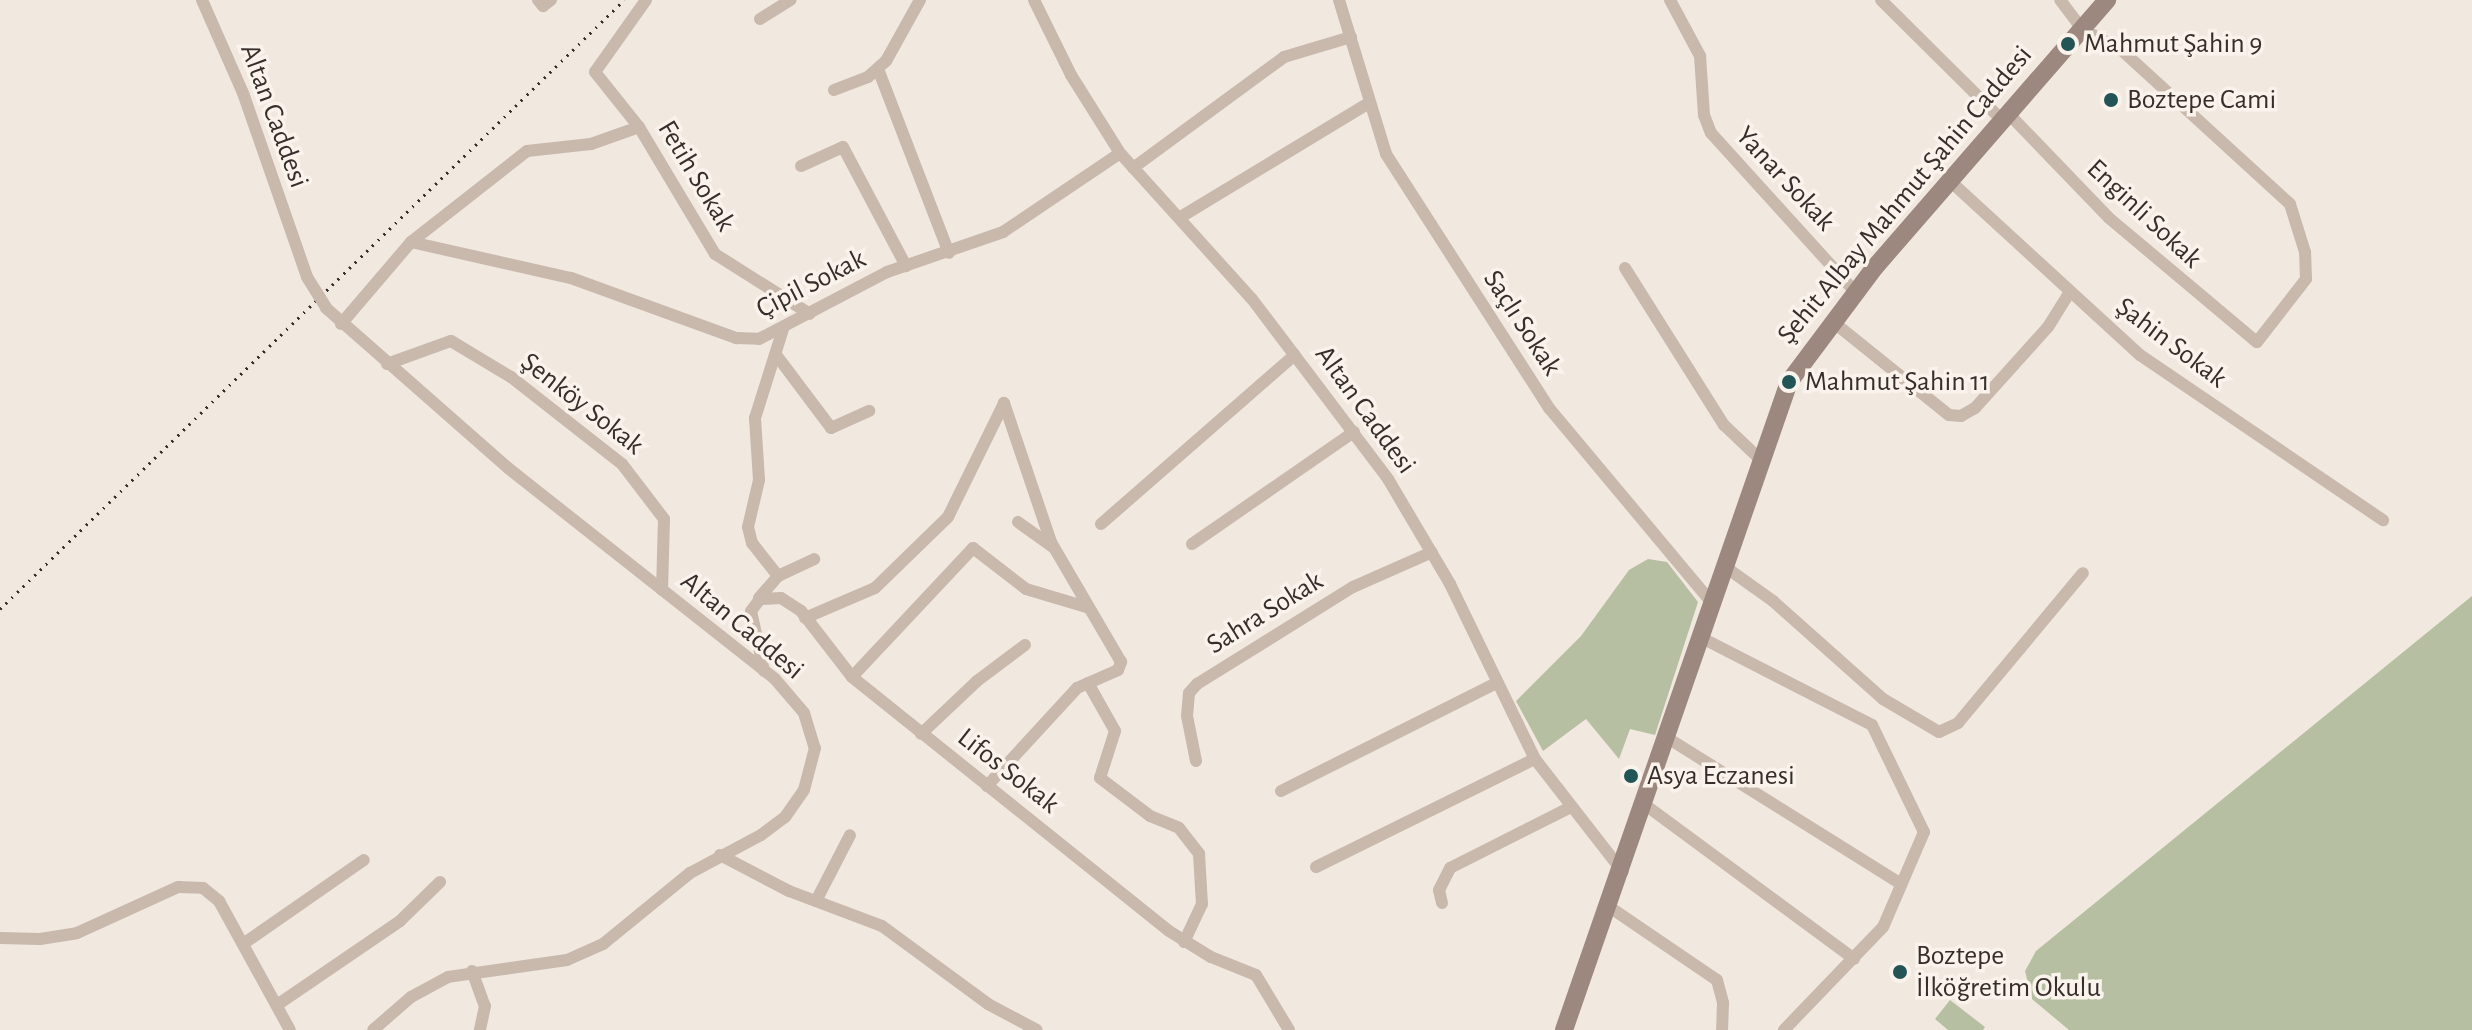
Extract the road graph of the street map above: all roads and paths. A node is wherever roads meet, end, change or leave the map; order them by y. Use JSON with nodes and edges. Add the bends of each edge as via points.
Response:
{"nodes":[{"id":1,"x":202,"y":0,"type":"edge"},
{"id":2,"x":538,"y":0,"type":"edge"},
{"id":3,"x":551,"y":0,"type":"edge"},
{"id":4,"x":646,"y":0,"type":"edge"},
{"id":5,"x":791,"y":0,"type":"edge"},
{"id":6,"x":920,"y":0,"type":"edge"},
{"id":7,"x":1034,"y":0,"type":"edge"},
{"id":8,"x":1339,"y":0,"type":"edge"},
{"id":9,"x":1670,"y":0,"type":"edge"},
{"id":10,"x":1881,"y":0,"type":"edge"},
{"id":11,"x":2060,"y":0,"type":"edge"},
{"id":12,"x":2107,"y":0,"type":"edge"},
{"id":13,"x":760,"y":19,"type":"dead end"},
{"id":14,"x":2082,"y":29,"type":"junction"},
{"id":15,"x":1351,"y":37,"type":"junction"},
{"id":16,"x":878,"y":69,"type":"junction"},
{"id":17,"x":834,"y":90,"type":"dead end"},
{"id":18,"x":1369,"y":103,"type":"junction"},
{"id":19,"x":2004,"y":116,"type":"junction"},
{"id":20,"x":639,"y":127,"type":"junction"},
{"id":21,"x":1120,"y":153,"type":"junction"},
{"id":22,"x":801,"y":166,"type":"dead end"},
{"id":23,"x":1133,"y":168,"type":"junction"},
{"id":24,"x":1949,"y":180,"type":"junction"},
{"id":25,"x":1179,"y":218,"type":"junction"},
{"id":26,"x":411,"y":242,"type":"junction"},
{"id":27,"x":949,"y":253,"type":"junction"},
{"id":28,"x":906,"y":266,"type":"junction"},
{"id":29,"x":1625,"y":268,"type":"dead end"},
{"id":30,"x":1855,"y":292,"type":"junction"},
{"id":31,"x":2069,"y":294,"type":"junction"},
{"id":32,"x":810,"y":314,"type":"junction"},
{"id":33,"x":1832,"y":321,"type":"junction"},
{"id":34,"x":341,"y":324,"type":"junction"},
{"id":35,"x":783,"y":329,"type":"junction"},
{"id":36,"x":1295,"y":355,"type":"junction"},
{"id":37,"x":777,"y":356,"type":"junction"},
{"id":38,"x":387,"y":364,"type":"junction"},
{"id":39,"x":869,"y":411,"type":"dead end"},
{"id":40,"x":1354,"y":432,"type":"junction"},
{"id":41,"x":1761,"y":460,"type":"junction"},
{"id":42,"x":2383,"y":520,"type":"dead end"},
{"id":43,"x":1018,"y":522,"type":"dead end"},
{"id":44,"x":1101,"y":524,"type":"dead end"},
{"id":45,"x":1192,"y":544,"type":"dead end"},
{"id":46,"x":1055,"y":549,"type":"junction"},
{"id":47,"x":1432,"y":552,"type":"junction"},
{"id":48,"x":814,"y":559,"type":"dead end"},
{"id":49,"x":1724,"y":566,"type":"junction"},
{"id":50,"x":2083,"y":573,"type":"dead end"},
{"id":51,"x":778,"y":576,"type":"junction"},
{"id":52,"x":662,"y":590,"type":"junction"},
{"id":53,"x":1711,"y":602,"type":"junction"},
{"id":54,"x":756,"y":603,"type":"junction"},
{"id":55,"x":1086,"y":607,"type":"junction"},
{"id":56,"x":805,"y":618,"type":"junction"},
{"id":57,"x":1700,"y":637,"type":"junction"},
{"id":58,"x":1025,"y":645,"type":"dead end"},
{"id":59,"x":764,"y":671,"type":"junction"},
{"id":60,"x":852,"y":677,"type":"junction"},
{"id":61,"x":1088,"y":683,"type":"junction"},
{"id":62,"x":1495,"y":684,"type":"junction"},
{"id":63,"x":921,"y":734,"type":"junction"},
{"id":64,"x":1666,"y":737,"type":"junction"},
{"id":65,"x":1535,"y":759,"type":"junction"},
{"id":66,"x":1196,"y":761,"type":"dead end"},
{"id":67,"x":987,"y":786,"type":"junction"},
{"id":68,"x":1281,"y":791,"type":"dead end"},
{"id":69,"x":1644,"y":804,"type":"junction"},
{"id":70,"x":1569,"y":808,"type":"junction"},
{"id":71,"x":850,"y":835,"type":"dead end"},
{"id":72,"x":720,"y":855,"type":"junction"},
{"id":73,"x":364,"y":860,"type":"dead end"},
{"id":74,"x":1316,"y":867,"type":"dead end"},
{"id":75,"x":1623,"y":872,"type":"junction"},
{"id":76,"x":440,"y":882,"type":"dead end"},
{"id":77,"x":1901,"y":884,"type":"junction"},
{"id":78,"x":816,"y":901,"type":"junction"},
{"id":79,"x":1442,"y":903,"type":"dead end"},
{"id":80,"x":1611,"y":908,"type":"junction"},
{"id":81,"x":0,"y":938,"type":"edge"},
{"id":82,"x":1184,"y":942,"type":"junction"},
{"id":83,"x":243,"y":944,"type":"junction"},
{"id":84,"x":1854,"y":959,"type":"junction"},
{"id":85,"x":472,"y":971,"type":"junction"},
{"id":86,"x":277,"y":1005,"type":"junction"},
{"id":87,"x":290,"y":1030,"type":"edge"},
{"id":88,"x":373,"y":1030,"type":"edge"},
{"id":89,"x":480,"y":1030,"type":"edge"},
{"id":90,"x":1037,"y":1030,"type":"edge"},
{"id":91,"x":1289,"y":1030,"type":"edge"},
{"id":92,"x":1564,"y":1030,"type":"edge"},
{"id":93,"x":1722,"y":1030,"type":"edge"},
{"id":94,"x":1784,"y":1030,"type":"edge"}],
"edges":[{"from":1,"to":34,"type":"street","name":"Altan Caddesi","bridge":true,"via":[[243,93],[307,277]]},
{"from":2,"to":3,"type":"street","via":[[543,6]]},
{"from":4,"to":20,"type":"street","name":"Fetih Sokak","via":[[595,72]]},
{"from":5,"to":13,"type":"street"},
{"from":6,"to":16,"type":"street","via":[[894,51]]},
{"from":7,"to":21,"type":"street","name":"Altan Caddesi","via":[[1071,75]]},
{"from":8,"to":15,"type":"street","name":"Saçlı Sokak"},
{"from":9,"to":30,"type":"street","name":"Yanar Sokak","via":[[1700,56],[1704,115],[1711,133]]},
{"from":10,"to":19,"type":"street","name":"Enginli Sokak"},
{"from":11,"to":14,"type":"street"},
{"from":12,"to":14,"type":"street","name":"Şehit Albay Mahmut Şahin Caddesi"},
{"from":14,"to":19,"type":"street","name":"Şehit Albay Mahmut Şahin Caddesi"},
{"from":14,"to":19,"type":"street","name":"Enginli Sokak","via":[[2120,49],[2290,204],[2308,275],[2257,342],[2109,218]]},
{"from":15,"to":18,"type":"street","name":"Saçlı Sokak"},
{"from":15,"to":23,"type":"street","via":[[1284,57]]},
{"from":16,"to":17,"type":"street"},
{"from":16,"to":27,"type":"street"},
{"from":18,"to":25,"type":"street"},
{"from":18,"to":53,"type":"street","name":"Saçlı Sokak","via":[[1386,154],[1527,376],[1599,473]]},
{"from":19,"to":24,"type":"street","name":"Şehit Albay Mahmut Şahin Caddesi"},
{"from":20,"to":26,"type":"street","via":[[591,144],[527,151]]},
{"from":20,"to":32,"type":"street","name":"Fetih Sokak","via":[[715,254]]},
{"from":21,"to":23,"type":"street","name":"Altan Caddesi"},
{"from":21,"to":27,"type":"street","name":"Çipil Sokak","via":[[1024,221]]},
{"from":22,"to":28,"type":"street","via":[[843,147]]},
{"from":23,"to":25,"type":"street","name":"Altan Caddesi"},
{"from":24,"to":30,"type":"street","name":"Şehit Albay Mahmut Şahin Caddesi"},
{"from":24,"to":31,"type":"street","name":"Şahin Sokak"},
{"from":25,"to":36,"type":"street","name":"Altan Caddesi"},
{"from":26,"to":34,"type":"street"},
{"from":26,"to":35,"type":"street","name":"Çipil Sokak","via":[[595,285],[736,338],[759,339]]},
{"from":27,"to":28,"type":"street","name":"Çipil Sokak"},
{"from":28,"to":32,"type":"street","name":"Çipil Sokak"},
{"from":29,"to":41,"type":"street","via":[[1724,425]]},
{"from":30,"to":33,"type":"street","name":"Şehit Albay Mahmut Şahin Caddesi"},
{"from":31,"to":33,"type":"street","via":[[2048,327],[1975,408],[1961,416],[1949,415]]},
{"from":31,"to":42,"type":"street","name":"Şahin Sokak","via":[[2140,355]]},
{"from":32,"to":35,"type":"street","name":"Çipil Sokak"},
{"from":33,"to":41,"type":"street","name":"Şehit Albay Mahmut Şahin Caddesi","via":[[1789,382]]},
{"from":34,"to":38,"type":"street","name":"Altan Caddesi"},
{"from":35,"to":37,"type":"street"},
{"from":36,"to":40,"type":"street","name":"Altan Caddesi"},
{"from":36,"to":44,"type":"street"},
{"from":37,"to":39,"type":"street","via":[[831,428]]},
{"from":37,"to":51,"type":"street","via":[[755,418],[759,480],[748,527],[755,547]]},
{"from":38,"to":52,"type":"street","name":"Altan Caddesi"},
{"from":38,"to":52,"type":"street","name":"Şenköy Sokak","via":[[451,341],[511,377],[622,464],[648,492],[666,526]]},
{"from":40,"to":45,"type":"street"},
{"from":40,"to":47,"type":"street","name":"Altan Caddesi"},
{"from":41,"to":49,"type":"street","name":"Şehit Albay Mahmut Şahin Caddesi"},
{"from":43,"to":46,"type":"street"},
{"from":46,"to":55,"type":"street"},
{"from":46,"to":56,"type":"street","via":[[1016,451],[1004,403],[948,517],[875,588]]},
{"from":47,"to":62,"type":"street","name":"Altan Caddesi"},
{"from":47,"to":66,"type":"street","name":"Sahra Sokak","via":[[1353,587],[1194,687],[1187,716]]},
{"from":48,"to":51,"type":"street"},
{"from":49,"to":50,"type":"street","via":[[1773,601],[1883,699],[1939,732],[1958,723]]},
{"from":49,"to":53,"type":"street","name":"Şehit Albay Mahmut Şahin Caddesi"},
{"from":51,"to":54,"type":"street"},
{"from":52,"to":59,"type":"street","name":"Altan Caddesi"},
{"from":53,"to":57,"type":"street","name":"Şehit Albay Mahmut Şahin Caddesi"},
{"from":54,"to":56,"type":"street","name":"Lifos Sokak","via":[[765,597],[785,599]]},
{"from":54,"to":59,"type":"street","via":[[750,616]]},
{"from":55,"to":60,"type":"street","via":[[1026,589],[973,548]]},
{"from":55,"to":61,"type":"street","via":[[1121,662],[1118,670]]},
{"from":56,"to":60,"type":"street","name":"Lifos Sokak"},
{"from":57,"to":64,"type":"street","name":"Şehit Albay Mahmut Şahin Caddesi"},
{"from":57,"to":77,"type":"street","via":[[1872,725],[1924,832]]},
{"from":58,"to":63,"type":"street"},
{"from":59,"to":72,"type":"street","name":"Altan Caddesi","via":[[804,713],[815,756],[804,790],[785,817]]},
{"from":60,"to":63,"type":"street","name":"Lifos Sokak"},
{"from":61,"to":67,"type":"street","via":[[1077,688]]},
{"from":61,"to":82,"type":"street","via":[[1115,731],[1100,778],[1150,816],[1179,828],[1199,854],[1202,904]]},
{"from":62,"to":65,"type":"street","name":"Altan Caddesi"},
{"from":62,"to":68,"type":"street"},
{"from":63,"to":67,"type":"street","name":"Lifos Sokak"},
{"from":64,"to":69,"type":"street","name":"Şehit Albay Mahmut Şahin Caddesi"},
{"from":64,"to":77,"type":"street"},
{"from":65,"to":70,"type":"street","name":"Altan Caddesi"},
{"from":65,"to":74,"type":"street"},
{"from":67,"to":82,"type":"street","name":"Lifos Sokak"},
{"from":69,"to":75,"type":"street","name":"Şehit Albay Mahmut Şahin Caddesi"},
{"from":69,"to":84,"type":"street"},
{"from":70,"to":75,"type":"street","name":"Altan Caddesi"},
{"from":70,"to":79,"type":"street","via":[[1450,868],[1439,890]]},
{"from":71,"to":78,"type":"street"},
{"from":72,"to":78,"type":"street"},
{"from":72,"to":85,"type":"street","name":"Altan Caddesi","via":[[587,953]]},
{"from":73,"to":83,"type":"street"},
{"from":75,"to":80,"type":"street","name":"Şehit Albay Mahmut Şahin Caddesi"},
{"from":76,"to":86,"type":"street","via":[[400,921]]},
{"from":77,"to":84,"type":"street","via":[[1883,927]]},
{"from":78,"to":90,"type":"street","via":[[882,926],[988,1004]]},
{"from":80,"to":92,"type":"street","name":"Şehit Albay Mahmut Şahin Caddesi"},
{"from":80,"to":93,"type":"street","via":[[1717,980]]},
{"from":81,"to":83,"type":"street","via":[[77,933],[190,885],[215,895]]},
{"from":82,"to":91,"type":"street","name":"Lifos Sokak","via":[[1256,975]]},
{"from":83,"to":86,"type":"street"},
{"from":84,"to":94,"type":"street"},
{"from":85,"to":88,"type":"street","name":"Altan Caddesi","via":[[424,989]]},
{"from":85,"to":89,"type":"street","via":[[485,1006]]},
{"from":86,"to":87,"type":"street"}]}
